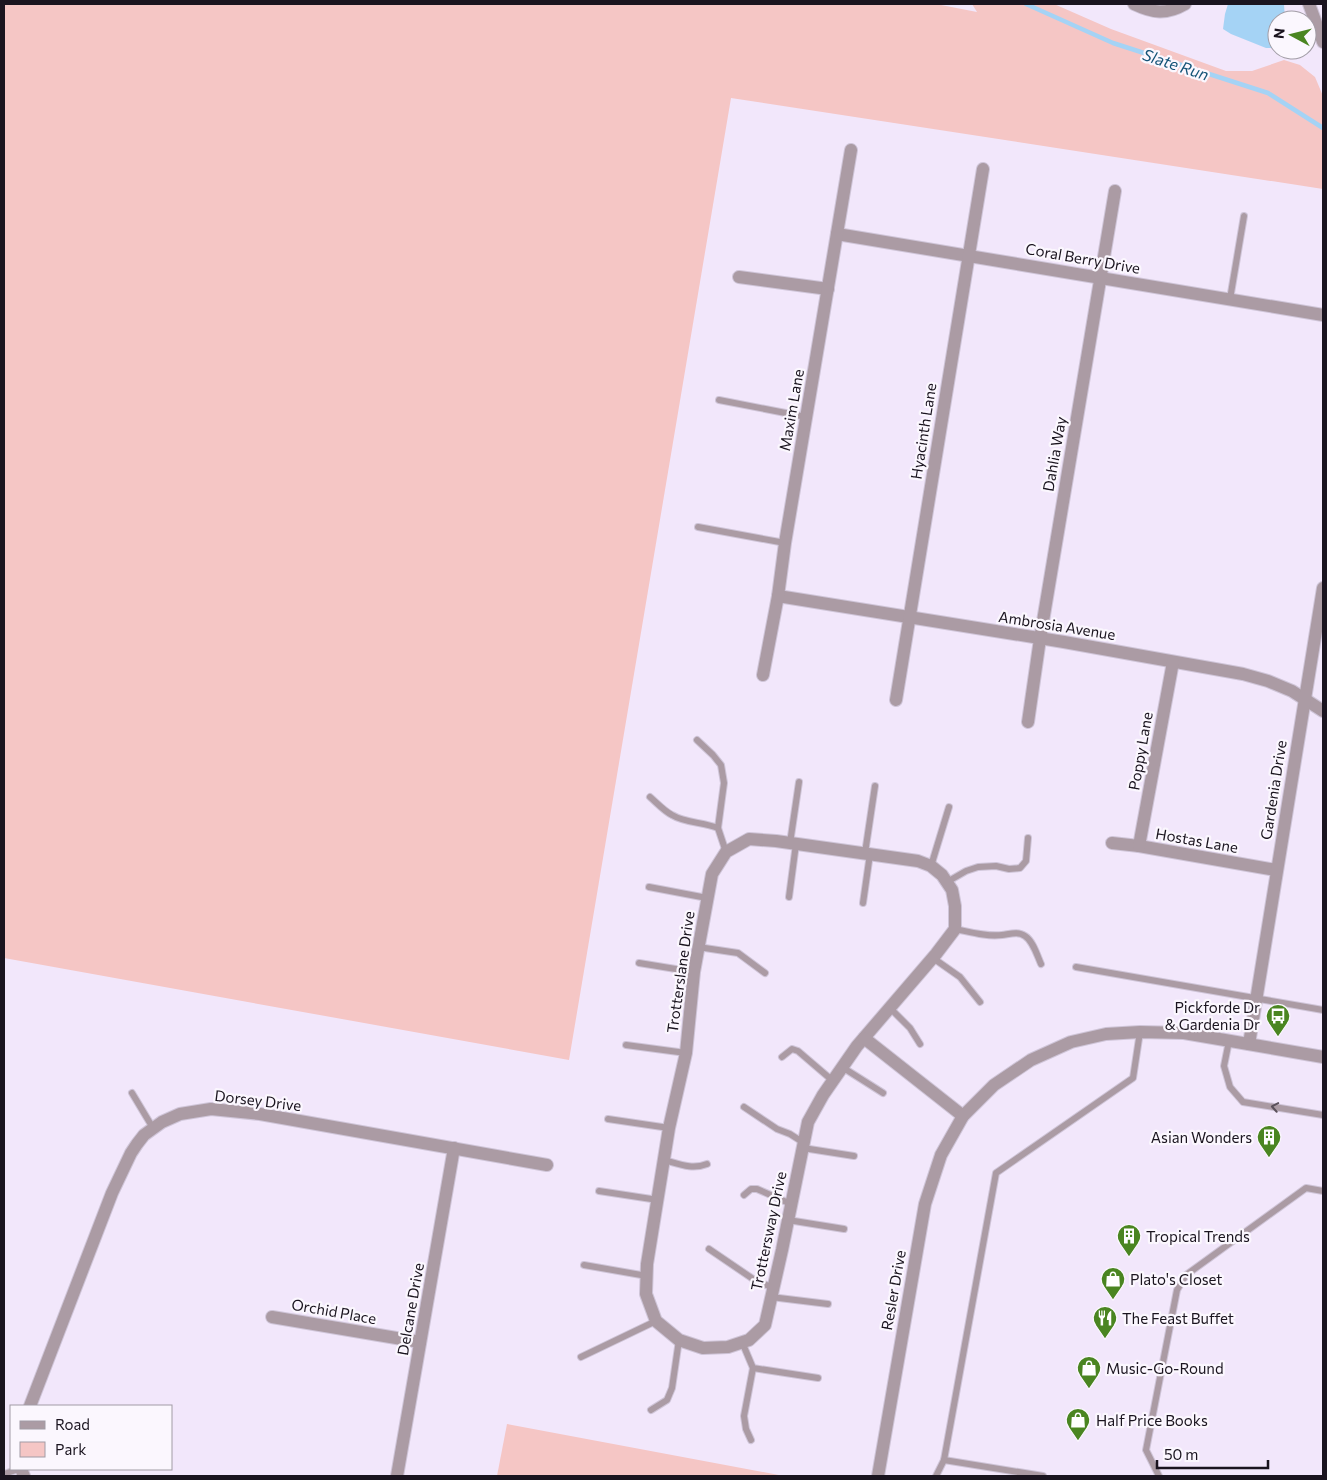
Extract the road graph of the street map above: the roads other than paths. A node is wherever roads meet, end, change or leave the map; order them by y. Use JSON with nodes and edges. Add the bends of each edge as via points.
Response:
{"nodes":[{"id":1,"x":1134,"y":4,"type":"edge"},
{"id":2,"x":1185,"y":4,"type":"edge"},
{"id":3,"x":1311,"y":7,"type":"edge"},
{"id":4,"x":1323,"y":42,"type":"edge"},
{"id":5,"x":850,"y":150,"type":"dead end"},
{"id":6,"x":983,"y":169,"type":"dead end"},
{"id":7,"x":1115,"y":191,"type":"dead end"},
{"id":8,"x":1244,"y":216,"type":"dead end"},
{"id":9,"x":837,"y":234,"type":"junction"},
{"id":10,"x":970,"y":255,"type":"junction"},
{"id":11,"x":740,"y":277,"type":"dead end"},
{"id":12,"x":1100,"y":277,"type":"junction"},
{"id":13,"x":828,"y":289,"type":"junction"},
{"id":14,"x":1230,"y":299,"type":"junction"},
{"id":15,"x":1323,"y":315,"type":"edge"},
{"id":16,"x":719,"y":400,"type":"dead end"},
{"id":17,"x":806,"y":417,"type":"junction"},
{"id":18,"x":698,"y":527,"type":"dead end"},
{"id":19,"x":785,"y":543,"type":"junction"},
{"id":20,"x":1323,"y":588,"type":"edge"},
{"id":21,"x":778,"y":596,"type":"junction"},
{"id":22,"x":909,"y":617,"type":"junction"},
{"id":23,"x":1040,"y":639,"type":"junction"},
{"id":24,"x":1173,"y":662,"type":"junction"},
{"id":25,"x":763,"y":675,"type":"dead end"},
{"id":26,"x":896,"y":700,"type":"dead end"},
{"id":27,"x":1304,"y":700,"type":"junction"},
{"id":28,"x":1323,"y":711,"type":"edge"},
{"id":29,"x":1028,"y":722,"type":"dead end"},
{"id":30,"x":698,"y":740,"type":"dead end"},
{"id":31,"x":799,"y":782,"type":"dead end"},
{"id":32,"x":875,"y":786,"type":"dead end"},
{"id":33,"x":650,"y":797,"type":"dead end"},
{"id":34,"x":949,"y":807,"type":"dead end"},
{"id":35,"x":718,"y":828,"type":"junction"},
{"id":36,"x":1028,"y":838,"type":"dead end"},
{"id":37,"x":793,"y":843,"type":"junction"},
{"id":38,"x":1112,"y":843,"type":"dead end"},
{"id":39,"x":1139,"y":846,"type":"junction"},
{"id":40,"x":726,"y":852,"type":"junction"},
{"id":41,"x":867,"y":854,"type":"junction"},
{"id":42,"x":931,"y":866,"type":"junction"},
{"id":43,"x":1276,"y":870,"type":"junction"},
{"id":44,"x":944,"y":878,"type":"junction"},
{"id":45,"x":649,"y":887,"type":"dead end"},
{"id":46,"x":789,"y":897,"type":"dead end"},
{"id":47,"x":708,"y":898,"type":"junction"},
{"id":48,"x":863,"y":903,"type":"dead end"},
{"id":49,"x":955,"y":929,"type":"junction"},
{"id":50,"x":698,"y":947,"type":"junction"},
{"id":51,"x":933,"y":958,"type":"junction"},
{"id":52,"x":640,"y":963,"type":"dead end"},
{"id":53,"x":1040,"y":964,"type":"dead end"},
{"id":54,"x":1076,"y":968,"type":"dead end"},
{"id":55,"x":694,"y":972,"type":"junction"},
{"id":56,"x":765,"y":973,"type":"dead end"},
{"id":57,"x":1257,"y":998,"type":"junction"},
{"id":58,"x":980,"y":1002,"type":"dead end"},
{"id":59,"x":890,"y":1008,"type":"junction"},
{"id":60,"x":1323,"y":1010,"type":"edge"},
{"id":61,"x":1140,"y":1032,"type":"junction"},
{"id":62,"x":864,"y":1038,"type":"junction"},
{"id":63,"x":1229,"y":1041,"type":"junction"},
{"id":64,"x":920,"y":1044,"type":"dead end"},
{"id":65,"x":1249,"y":1044,"type":"junction"},
{"id":66,"x":626,"y":1045,"type":"dead end"},
{"id":67,"x":686,"y":1053,"type":"junction"},
{"id":68,"x":782,"y":1057,"type":"dead end"},
{"id":69,"x":1323,"y":1057,"type":"edge"},
{"id":70,"x":842,"y":1067,"type":"junction"},
{"id":71,"x":832,"y":1081,"type":"junction"},
{"id":72,"x":132,"y":1093,"type":"dead end"},
{"id":73,"x":883,"y":1093,"type":"dead end"},
{"id":74,"x":744,"y":1107,"type":"dead end"},
{"id":75,"x":1323,"y":1115,"type":"edge"},
{"id":76,"x":963,"y":1116,"type":"junction"},
{"id":77,"x":608,"y":1119,"type":"dead end"},
{"id":78,"x":153,"y":1128,"type":"junction"},
{"id":79,"x":669,"y":1128,"type":"junction"},
{"id":80,"x":803,"y":1145,"type":"junction"},
{"id":81,"x":454,"y":1148,"type":"junction"},
{"id":82,"x":854,"y":1156,"type":"dead end"},
{"id":83,"x":664,"y":1160,"type":"junction"},
{"id":84,"x":707,"y":1164,"type":"dead end"},
{"id":85,"x":547,"y":1165,"type":"dead end"},
{"id":86,"x":1323,"y":1190,"type":"edge"},
{"id":87,"x":599,"y":1191,"type":"dead end"},
{"id":88,"x":744,"y":1195,"type":"dead end"},
{"id":89,"x":658,"y":1200,"type":"junction"},
{"id":90,"x":791,"y":1204,"type":"junction"},
{"id":91,"x":788,"y":1220,"type":"junction"},
{"id":92,"x":844,"y":1229,"type":"dead end"},
{"id":93,"x":709,"y":1249,"type":"dead end"},
{"id":94,"x":584,"y":1265,"type":"dead end"},
{"id":95,"x":647,"y":1276,"type":"junction"},
{"id":96,"x":772,"y":1292,"type":"junction"},
{"id":97,"x":828,"y":1304,"type":"dead end"},
{"id":98,"x":272,"y":1317,"type":"dead end"},
{"id":99,"x":656,"y":1321,"type":"junction"},
{"id":100,"x":679,"y":1340,"type":"junction"},
{"id":101,"x":420,"y":1342,"type":"junction"},
{"id":102,"x":742,"y":1342,"type":"junction"},
{"id":103,"x":581,"y":1357,"type":"dead end"},
{"id":104,"x":753,"y":1368,"type":"junction"},
{"id":105,"x":818,"y":1378,"type":"dead end"},
{"id":106,"x":30,"y":1405,"type":"edge"},
{"id":107,"x":651,"y":1410,"type":"dead end"},
{"id":108,"x":751,"y":1440,"type":"dead end"},
{"id":109,"x":944,"y":1460,"type":"junction"},
{"id":110,"x":17,"y":1470,"type":"edge"},
{"id":111,"x":4,"y":1474,"type":"edge"},
{"id":112,"x":397,"y":1476,"type":"edge"},
{"id":113,"x":878,"y":1476,"type":"edge"},
{"id":114,"x":936,"y":1476,"type":"edge"},
{"id":115,"x":1044,"y":1476,"type":"edge"},
{"id":116,"x":1159,"y":1476,"type":"edge"}],
"edges":[{"from":1,"to":2,"type":"street","via":[[1146,10],[1165,12]]},
{"from":3,"to":4,"type":"street"},
{"from":5,"to":9,"type":"street","name":"Maxim Lane"},
{"from":6,"to":10,"type":"street","name":"Hyacinth Lane"},
{"from":7,"to":12,"type":"street","name":"Dahlia Way"},
{"from":8,"to":14,"type":"lane"},
{"from":9,"to":10,"type":"street","name":"Coral Berry Drive"},
{"from":9,"to":13,"type":"street","name":"Maxim Lane"},
{"from":10,"to":12,"type":"street","name":"Coral Berry Drive"},
{"from":10,"to":22,"type":"street","name":"Hyacinth Lane"},
{"from":11,"to":13,"type":"street"},
{"from":12,"to":14,"type":"street","name":"Coral Berry Drive"},
{"from":12,"to":23,"type":"street","name":"Dahlia Way"},
{"from":13,"to":17,"type":"street","name":"Maxim Lane"},
{"from":14,"to":15,"type":"street","name":"Coral Berry Drive"},
{"from":16,"to":17,"type":"lane"},
{"from":17,"to":19,"type":"street","name":"Maxim Lane"},
{"from":18,"to":19,"type":"lane"},
{"from":19,"to":21,"type":"street","name":"Maxim Lane"},
{"from":20,"to":27,"type":"street","name":"Gardenia Drive"},
{"from":21,"to":22,"type":"street","name":"Ambrosia Avenue"},
{"from":21,"to":25,"type":"street","name":"Maxim Lane"},
{"from":22,"to":23,"type":"street","name":"Ambrosia Avenue"},
{"from":22,"to":26,"type":"street","name":"Hyacinth Lane"},
{"from":23,"to":24,"type":"street","name":"Ambrosia Avenue"},
{"from":23,"to":29,"type":"street","name":"Dahlia Way"},
{"from":24,"to":27,"type":"street","name":"Ambrosia Avenue","via":[[1268,681]]},
{"from":24,"to":39,"type":"street","name":"Poppy Lane"},
{"from":27,"to":28,"type":"street","name":"Ambrosia Avenue"},
{"from":27,"to":43,"type":"street","name":"Gardenia Drive"},
{"from":30,"to":35,"type":"lane","via":[[721,765],[724,783]]},
{"from":31,"to":37,"type":"lane"},
{"from":32,"to":41,"type":"lane"},
{"from":33,"to":35,"type":"lane","via":[[672,815]]},
{"from":34,"to":42,"type":"lane"},
{"from":35,"to":40,"type":"lane"},
{"from":36,"to":44,"type":"lane","via":[[1026,861],[1020,868],[978,866]]},
{"from":37,"to":40,"type":"street","name":"Trotterslane Drive","via":[[749,840]]},
{"from":37,"to":41,"type":"street","name":"Trotterslane Drive"},
{"from":37,"to":46,"type":"lane"},
{"from":38,"to":39,"type":"street","name":"Hostas Lane"},
{"from":39,"to":43,"type":"street","name":"Hostas Lane"},
{"from":40,"to":47,"type":"street","name":"Trotterslane Drive","via":[[712,874]]},
{"from":41,"to":42,"type":"street","name":"Trotterslane Drive","via":[[918,861]]},
{"from":41,"to":48,"type":"lane"},
{"from":42,"to":44,"type":"street","name":"Trotterslane Drive"},
{"from":43,"to":57,"type":"street","name":"Gardenia Drive"},
{"from":44,"to":49,"type":"street","via":[[952,890]]},
{"from":45,"to":47,"type":"lane"},
{"from":47,"to":50,"type":"street","name":"Trotterslane Drive"},
{"from":49,"to":51,"type":"street","name":"Trottersway Drive"},
{"from":49,"to":53,"type":"lane","via":[[985,935],[1018,933],[1026,936]]},
{"from":50,"to":55,"type":"street","name":"Trotterslane Drive"},
{"from":50,"to":56,"type":"lane","via":[[738,953]]},
{"from":51,"to":58,"type":"lane","via":[[960,977]]},
{"from":51,"to":59,"type":"street","name":"Trottersway Drive"},
{"from":52,"to":55,"type":"lane"},
{"from":54,"to":57,"type":"lane"},
{"from":55,"to":67,"type":"street","name":"Trotterslane Drive"},
{"from":57,"to":60,"type":"lane"},
{"from":57,"to":65,"type":"street","name":"Gardenia Drive"},
{"from":59,"to":62,"type":"street","name":"Trottersway Drive"},
{"from":59,"to":64,"type":"lane","via":[[910,1028]]},
{"from":61,"to":63,"type":"street","name":"Resler Drive","via":[[1184,1033]]},
{"from":61,"to":76,"type":"street","name":"Resler Drive","via":[[1106,1034],[1071,1042],[1032,1060],[994,1085]]},
{"from":61,"to":109,"type":"lane","via":[[1133,1078],[996,1173]]},
{"from":62,"to":70,"type":"street","name":"Trottersway Drive"},
{"from":62,"to":76,"type":"street"},
{"from":63,"to":65,"type":"street","name":"Resler Drive"},
{"from":75,"to":63,"type":"lane","one_way":true,"via":[[1244,1102],[1230,1087],[1224,1066]]},
{"from":65,"to":69,"type":"street","name":"Resler Drive"},
{"from":66,"to":67,"type":"lane"},
{"from":67,"to":79,"type":"street","name":"Trotterslane Drive"},
{"from":68,"to":71,"type":"lane","via":[[792,1049]]},
{"from":70,"to":71,"type":"street","name":"Trottersway Drive"},
{"from":70,"to":73,"type":"lane"},
{"from":71,"to":80,"type":"street","name":"Trottersway Drive","via":[[808,1122]]},
{"from":72,"to":78,"type":"lane"},
{"from":74,"to":80,"type":"lane"},
{"from":76,"to":113,"type":"street","name":"Resler Drive","via":[[941,1155],[925,1204]]},
{"from":77,"to":79,"type":"lane"},
{"from":78,"to":81,"type":"street","name":"Dorsey Drive","via":[[180,1114],[211,1109],[260,1114]]},
{"from":78,"to":106,"type":"street","name":"Dorsey Drive","via":[[131,1153],[112,1193]]},
{"from":79,"to":83,"type":"street","name":"Trotterslane Drive"},
{"from":80,"to":82,"type":"lane"},
{"from":80,"to":90,"type":"street","name":"Trottersway Drive"},
{"from":81,"to":85,"type":"street","name":"Dorsey Drive"},
{"from":81,"to":101,"type":"street","name":"Delcane Drive"},
{"from":83,"to":84,"type":"lane","via":[[691,1168]]},
{"from":83,"to":89,"type":"street","name":"Trotterslane Drive"},
{"from":86,"to":116,"type":"lane","via":[[1306,1188],[1186,1275],[1177,1290],[1146,1450]]},
{"from":87,"to":89,"type":"lane"},
{"from":88,"to":90,"type":"lane","via":[[751,1189],[757,1189]]},
{"from":89,"to":95,"type":"street","name":"Trotterslane Drive"},
{"from":90,"to":91,"type":"street","name":"Trottersway Drive"},
{"from":91,"to":92,"type":"lane"},
{"from":91,"to":96,"type":"street","name":"Trottersway Drive"},
{"from":93,"to":96,"type":"lane"},
{"from":94,"to":95,"type":"lane"},
{"from":95,"to":99,"type":"street","name":"Trotterslane Drive","via":[[646,1294]]},
{"from":96,"to":97,"type":"lane"},
{"from":96,"to":102,"type":"street","name":"Trottersway Drive","via":[[765,1325],[749,1340]]},
{"from":98,"to":101,"type":"street","name":"Orchid Place"},
{"from":99,"to":100,"type":"street","name":"Trottersway Drive"},
{"from":99,"to":103,"type":"lane"},
{"from":100,"to":102,"type":"street","name":"Trottersway Drive","via":[[703,1348],[728,1347]]},
{"from":100,"to":107,"type":"lane","via":[[672,1388],[666,1400]]},
{"from":101,"to":112,"type":"street","name":"Delcane Drive"},
{"from":102,"to":104,"type":"lane"},
{"from":104,"to":105,"type":"lane"},
{"from":104,"to":108,"type":"lane","via":[[744,1416]]},
{"from":109,"to":114,"type":"lane"},
{"from":109,"to":115,"type":"lane"},
{"from":110,"to":111,"type":"lane"}]}
